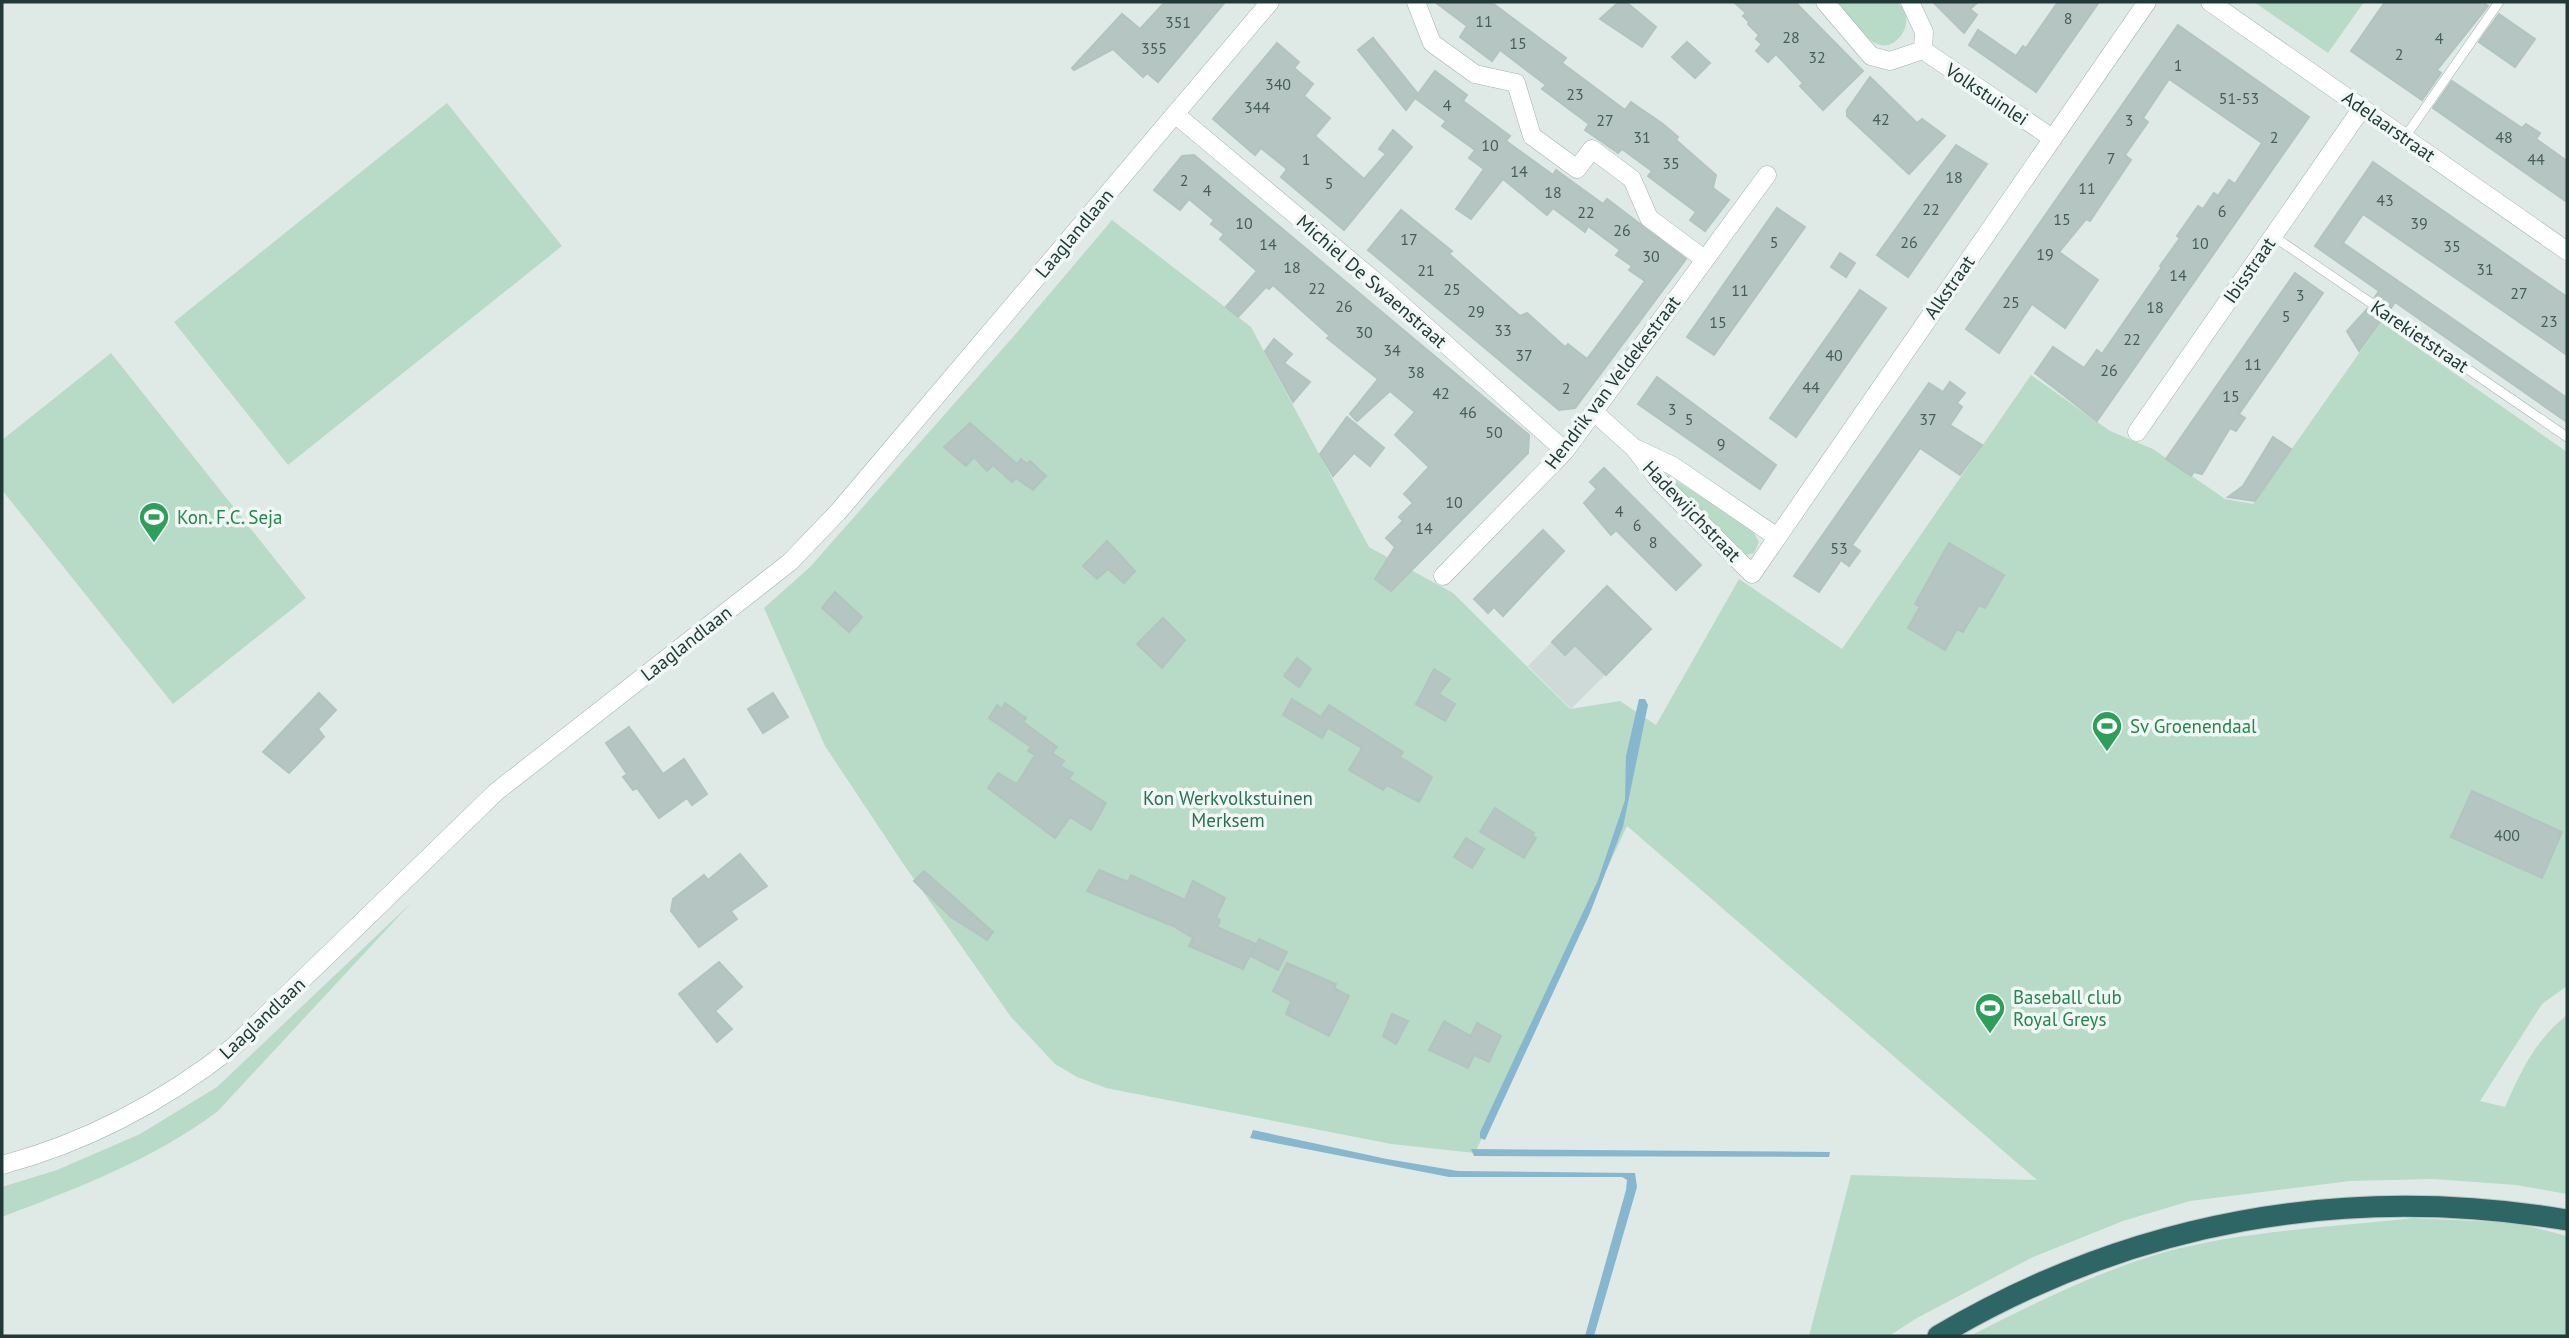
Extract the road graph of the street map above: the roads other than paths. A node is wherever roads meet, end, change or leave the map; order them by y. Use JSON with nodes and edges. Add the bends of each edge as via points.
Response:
{"nodes":[{"id":1,"x":1270,"y":2,"type":"edge"},
{"id":2,"x":1416,"y":2,"type":"edge"},
{"id":3,"x":1825,"y":2,"type":"edge"},
{"id":4,"x":1910,"y":2,"type":"edge"},
{"id":5,"x":2147,"y":2,"type":"edge"},
{"id":6,"x":2210,"y":2,"type":"edge"},
{"id":7,"x":2499,"y":2,"type":"edge"},
{"id":8,"x":1923,"y":50,"type":"junction"},
{"id":9,"x":2362,"y":108,"type":"junction"},
{"id":10,"x":1175,"y":114,"type":"junction"},
{"id":11,"x":2405,"y":137,"type":"junction"},
{"id":12,"x":2052,"y":138,"type":"junction"},
{"id":13,"x":1767,"y":175,"type":"dead end"},
{"id":14,"x":2273,"y":236,"type":"junction"},
{"id":15,"x":2567,"y":251,"type":"edge"},
{"id":16,"x":1704,"y":258,"type":"junction"},
{"id":17,"x":1594,"y":412,"type":"junction"},
{"id":18,"x":2137,"y":432,"type":"dead end"},
{"id":19,"x":2567,"y":437,"type":"edge"},
{"id":20,"x":1634,"y":448,"type":"junction"},
{"id":21,"x":1565,"y":451,"type":"junction"},
{"id":22,"x":1777,"y":537,"type":"junction"},
{"id":23,"x":1752,"y":574,"type":"joint"},
{"id":24,"x":1444,"y":576,"type":"dead end"},
{"id":25,"x":2,"y":1165,"type":"edge"},
{"id":26,"x":2567,"y":1220,"type":"edge"},
{"id":27,"x":1938,"y":1336,"type":"edge"}],
"edges":[{"from":1,"to":10,"type":"street","name":"Laaglandlaan"},
{"from":2,"to":16,"type":"street","via":[[1432,43],[1475,74],[1516,83],[1532,136],[1577,169],[1592,149],[1632,179],[1649,218]]},
{"from":3,"to":8,"type":"street","via":[[1871,56],[1890,61]]},
{"from":4,"to":8,"type":"street","via":[[1924,32]]},
{"from":5,"to":12,"type":"street","name":"Alkstraat"},
{"from":6,"to":9,"type":"street","name":"Adelaarstraat"},
{"from":7,"to":11,"type":"lane"},
{"from":8,"to":12,"type":"street","name":"Volkstuinlei"},
{"from":9,"to":11,"type":"street","name":"Adelaarstraat"},
{"from":9,"to":14,"type":"street","name":"Ibisstraat"},
{"from":10,"to":21,"type":"street","name":"Michiel De Swaenstraat","via":[[1383,288]]},
{"from":10,"to":25,"type":"street","name":"Laaglandlaan","via":[[838,512],[790,562],[496,792],[233,1048],[190,1081],[120,1121],[50,1152]]},
{"from":11,"to":15,"type":"street","name":"Adelaarstraat"},
{"from":12,"to":22,"type":"street","name":"Alkstraat"},
{"from":13,"to":16,"type":"street","name":"Hendrik van Veldekestraat"},
{"from":14,"to":18,"type":"street","name":"Ibisstraat"},
{"from":14,"to":19,"type":"lane","name":"Karekietstraat"},
{"from":16,"to":17,"type":"street","name":"Hendrik van Veldekestraat"},
{"from":17,"to":20,"type":"street","name":"Hadewijchstraat"},
{"from":17,"to":21,"type":"street","name":"Hendrik van Veldekestraat"},
{"from":20,"to":22,"type":"street","name":"Hadewijchstraat","via":[[1672,466]]},
{"from":20,"to":23,"type":"street","name":"Hadewijchstraat","via":[[1660,482]]},
{"from":21,"to":24,"type":"street","name":"Hendrik van Veldekestraat"},
{"from":22,"to":23,"type":"street","name":"Alkstraat"},
{"from":26,"to":27,"type":"highway","via":[[2411,1205],[2325,1208],[2225,1223],[2129,1248],[2058,1275]]}]}
